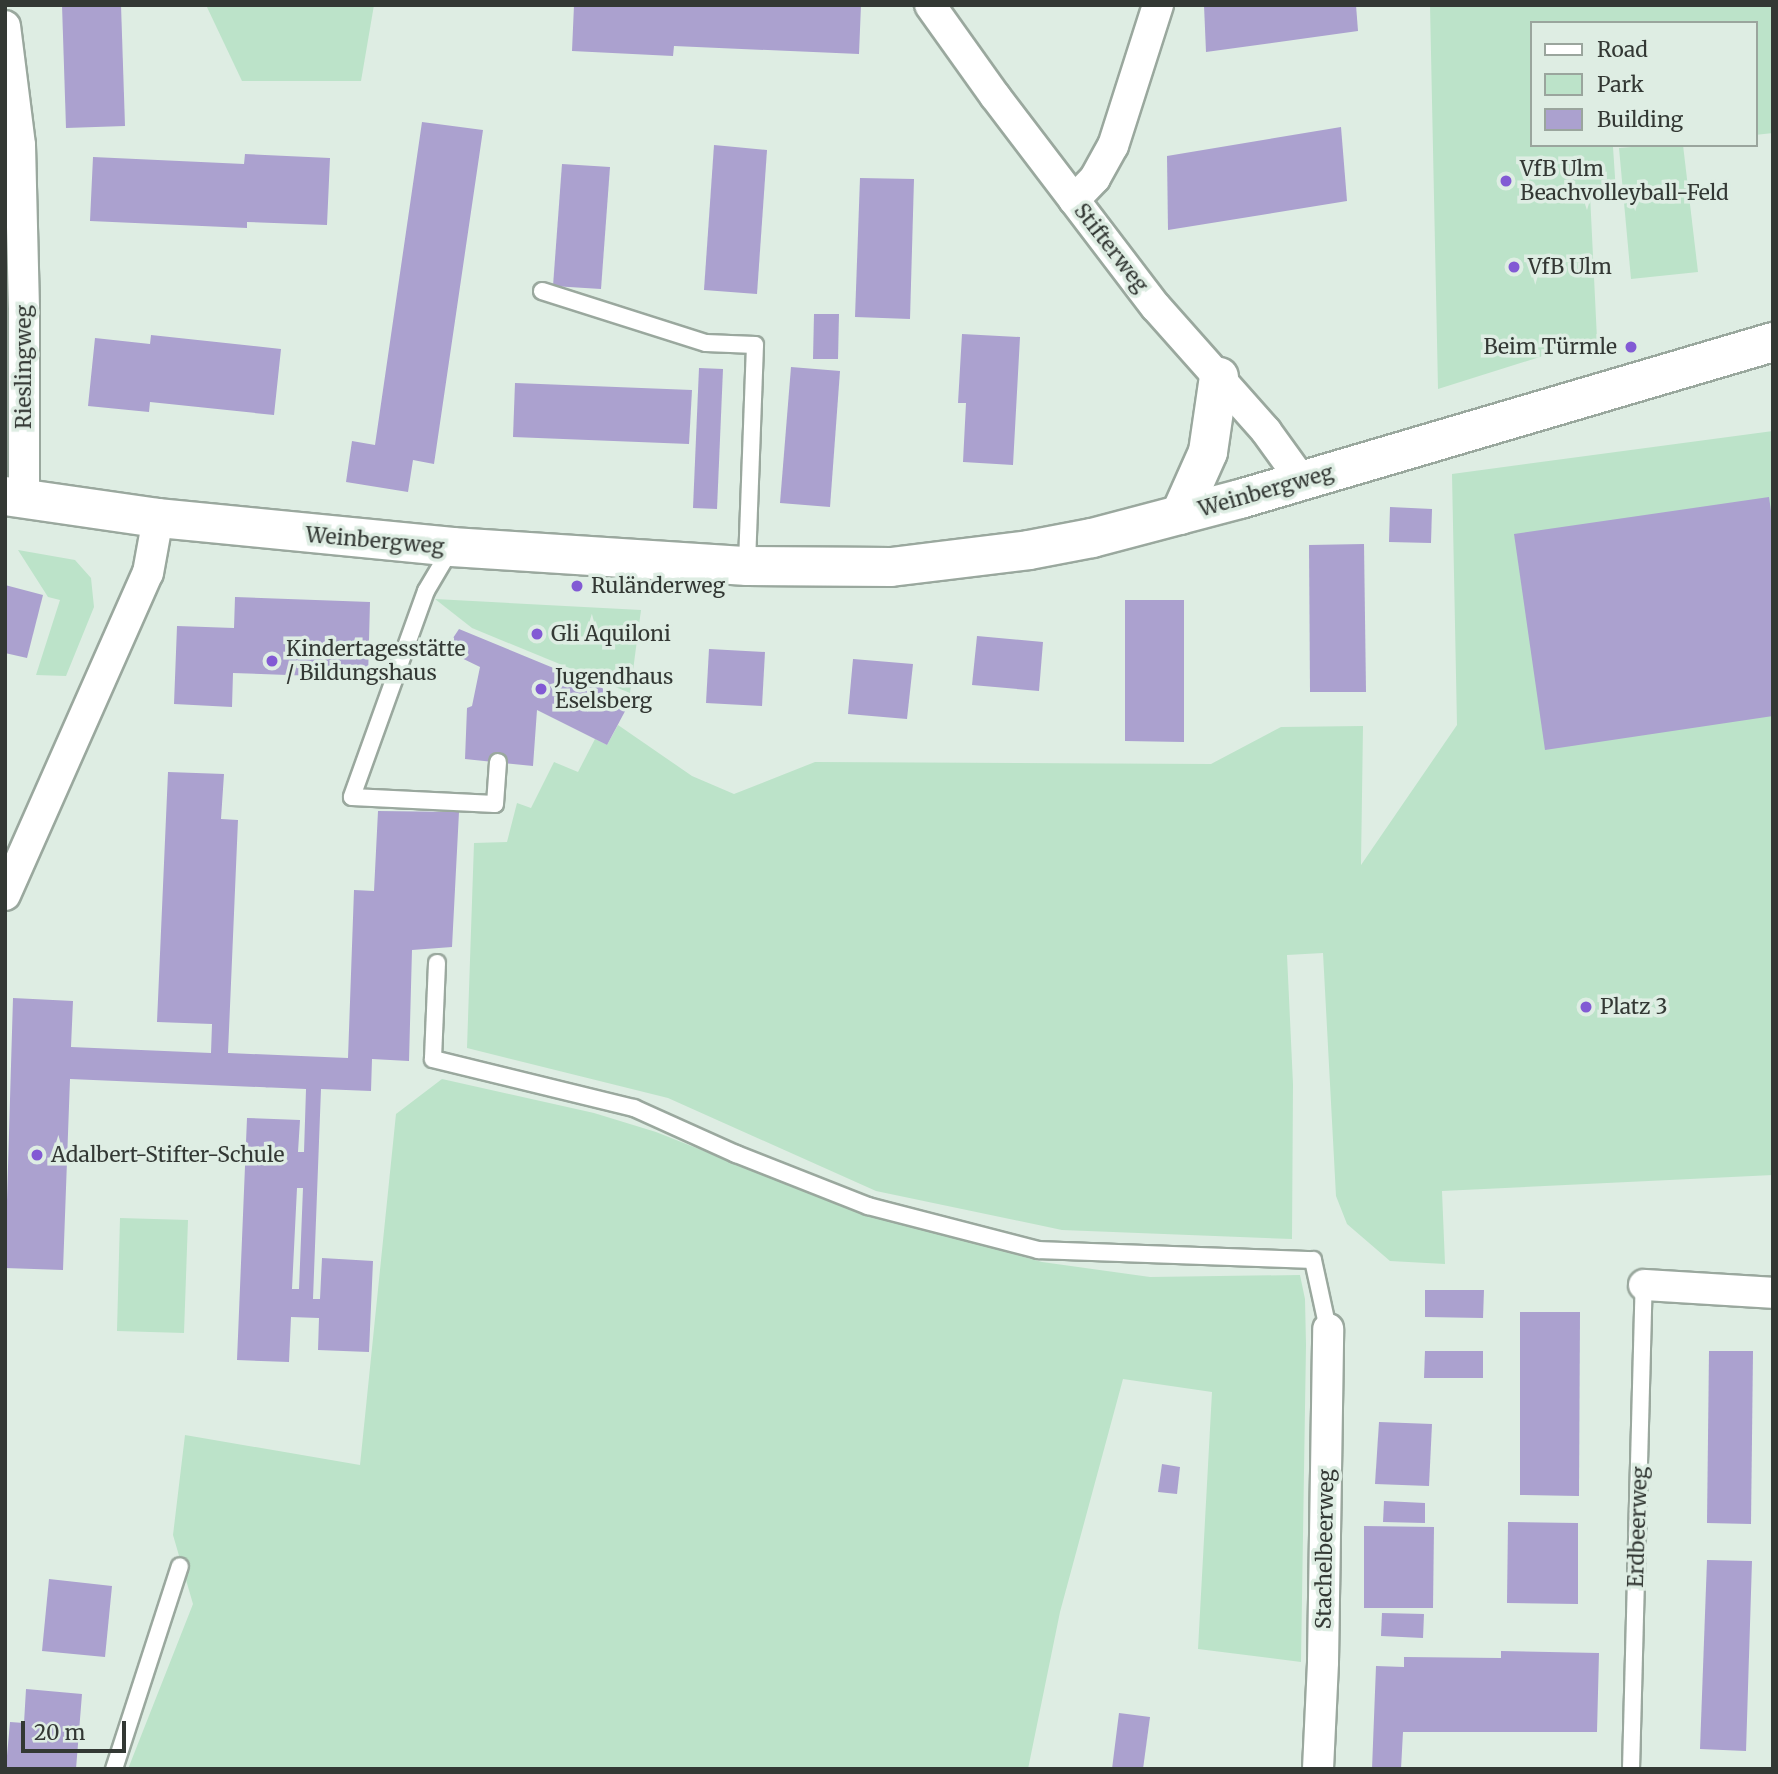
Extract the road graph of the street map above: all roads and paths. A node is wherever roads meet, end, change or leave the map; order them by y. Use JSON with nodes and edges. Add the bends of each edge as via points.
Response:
{"nodes":[{"id":1,"x":930,"y":5,"type":"edge"},
{"id":2,"x":1158,"y":5,"type":"edge"},
{"id":3,"x":5,"y":26,"type":"edge"},
{"id":4,"x":1074,"y":200,"type":"junction"},
{"id":5,"x":542,"y":291,"type":"dead end"},
{"id":6,"x":1773,"y":342,"type":"edge"},
{"id":7,"x":1219,"y":377,"type":"junction"},
{"id":8,"x":1301,"y":481,"type":"junction"},
{"id":9,"x":15,"y":498,"type":"edge"},
{"id":10,"x":1180,"y":515,"type":"junction"},
{"id":11,"x":158,"y":518,"type":"junction"},
{"id":12,"x":452,"y":547,"type":"junction"},
{"id":13,"x":747,"y":566,"type":"junction"},
{"id":14,"x":498,"y":762,"type":"dead end"},
{"id":15,"x":5,"y":895,"type":"edge"},
{"id":16,"x":437,"y":963,"type":"dead end"},
{"id":17,"x":1644,"y":1285,"type":"joint"},
{"id":18,"x":1773,"y":1293,"type":"edge"},
{"id":19,"x":1328,"y":1329,"type":"joint"},
{"id":20,"x":180,"y":1566,"type":"dead end"},
{"id":21,"x":114,"y":1769,"type":"edge"},
{"id":22,"x":1318,"y":1769,"type":"edge"},
{"id":23,"x":1631,"y":1769,"type":"edge"}],
"edges":[{"from":1,"to":4,"type":"street","name":"Stifterweg"},
{"from":2,"to":4,"type":"street","via":[[1113,146],[1095,178]]},
{"from":3,"to":9,"type":"street","name":"Rieslingweg","via":[[20,145],[24,309]]},
{"from":4,"to":7,"type":"street","name":"Stifterweg","via":[[1156,307]]},
{"from":5,"to":13,"type":"lane","via":[[706,343],[755,345]]},
{"from":6,"to":8,"type":"street","name":"Weinbergweg"},
{"from":7,"to":8,"type":"street","name":"Stifterweg"},
{"from":7,"to":10,"type":"street","via":[[1208,452]]},
{"from":8,"to":10,"type":"street","name":"Weinbergweg"},
{"from":9,"to":11,"type":"street","name":"Weinbergweg"},
{"from":10,"to":13,"type":"street","name":"Weinbergweg","via":[[1092,538],[963,559],[891,567]]},
{"from":11,"to":12,"type":"street","name":"Weinbergweg"},
{"from":11,"to":15,"type":"street","via":[[148,573]]},
{"from":12,"to":13,"type":"street","name":"Weinbergweg"},
{"from":12,"to":14,"type":"lane","via":[[426,591],[352,797],[495,804]]},
{"from":16,"to":19,"type":"lane","via":[[433,1059],[634,1108],[868,1206],[1038,1250],[1312,1260]]},
{"from":17,"to":18,"type":"street"},
{"from":17,"to":23,"type":"lane","name":"Erdbeerweg"},
{"from":19,"to":22,"type":"street","name":"Stachelbeerweg","via":[[1324,1662]]},
{"from":20,"to":21,"type":"lane"}]}
